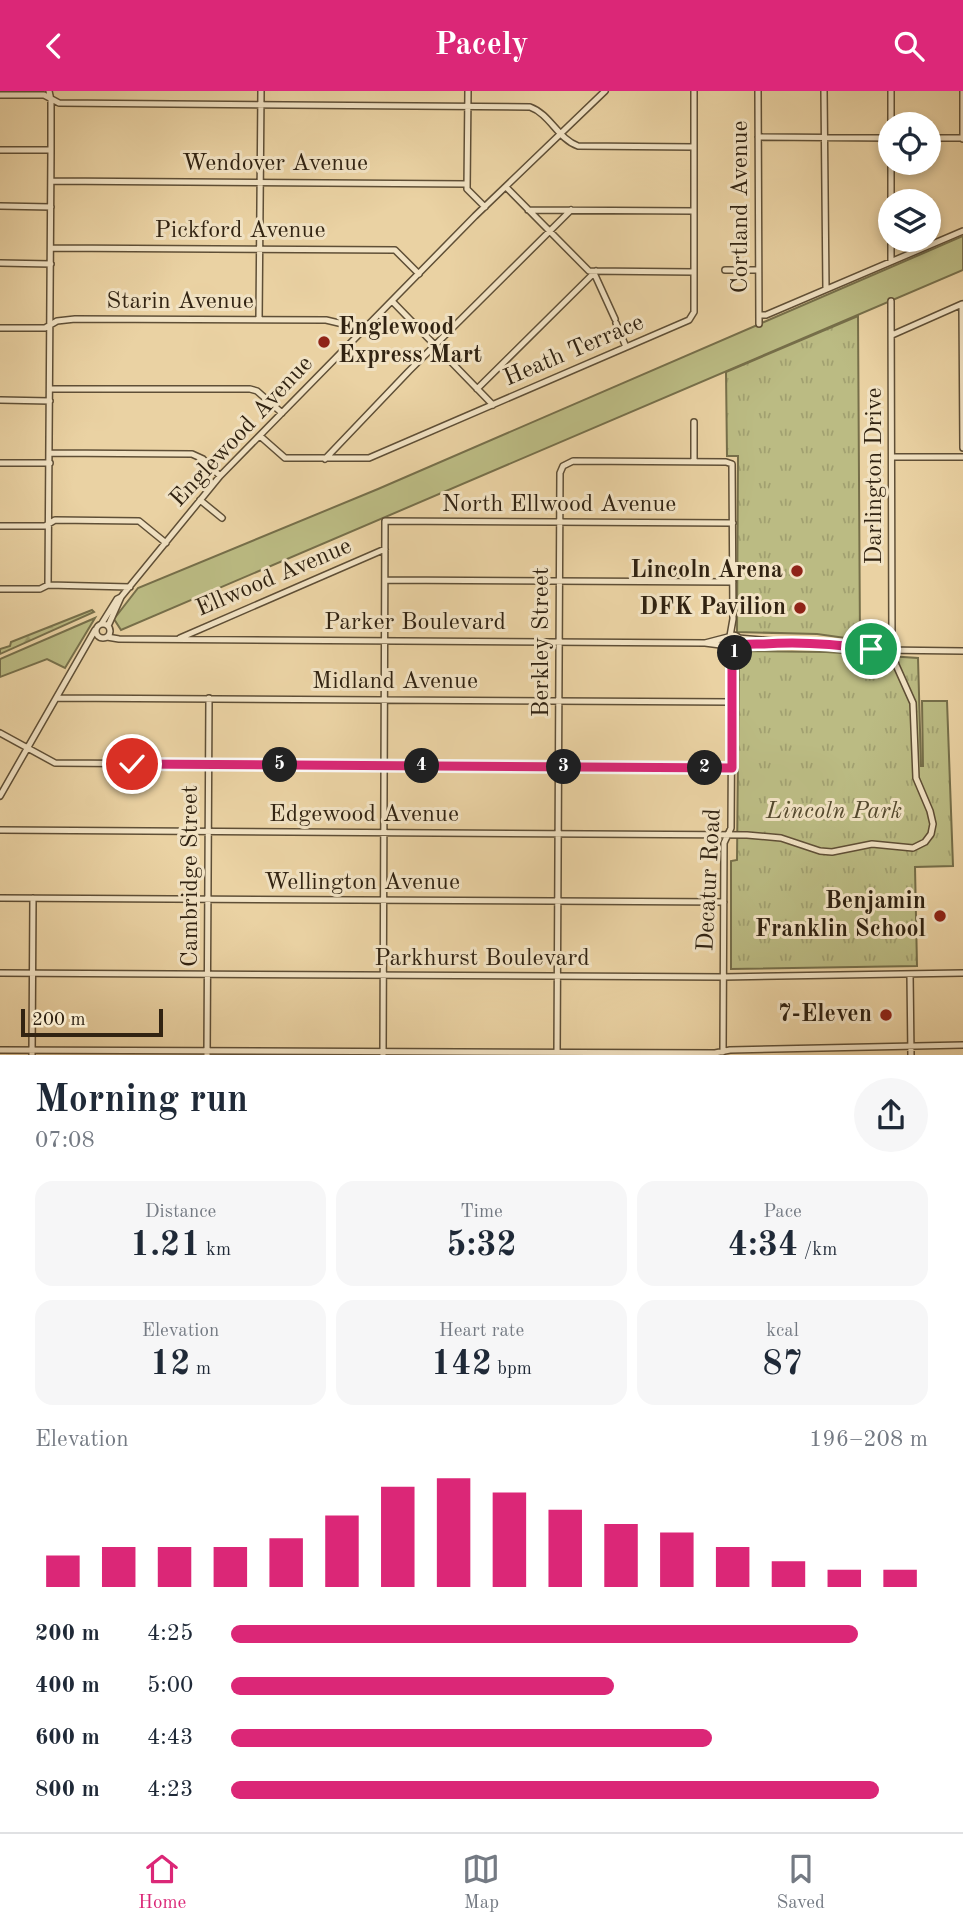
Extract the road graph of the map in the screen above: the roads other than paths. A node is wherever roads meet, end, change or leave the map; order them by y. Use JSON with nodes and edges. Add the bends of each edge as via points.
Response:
{"nodes":[{"id":1,"x":49,"y":91,"type":"edge"},
{"id":2,"x":54,"y":91,"type":"edge"},
{"id":3,"x":261,"y":91,"type":"edge"},
{"id":4,"x":468,"y":91,"type":"edge"},
{"id":5,"x":605,"y":91,"type":"edge"},
{"id":6,"x":694,"y":91,"type":"edge"},
{"id":7,"x":758,"y":91,"type":"edge"},
{"id":8,"x":824,"y":91,"type":"edge"},
{"id":9,"x":891,"y":91,"type":"edge"},
{"id":10,"x":963,"y":91,"type":"edge"},
{"id":11,"x":0,"y":95,"type":"edge"},
{"id":12,"x":51,"y":100,"type":"junction"},
{"id":13,"x":261,"y":104,"type":"junction"},
{"id":14,"x":468,"y":107,"type":"junction"},
{"id":15,"x":891,"y":112,"type":"edge"},
{"id":16,"x":561,"y":134,"type":"junction"},
{"id":17,"x":758,"y":137,"type":"junction"},
{"id":18,"x":825,"y":137,"type":"junction"},
{"id":19,"x":878,"y":138,"type":"edge"},
{"id":20,"x":941,"y":138,"type":"edge"},
{"id":21,"x":963,"y":138,"type":"edge"},
{"id":22,"x":694,"y":147,"type":"junction"},
{"id":23,"x":0,"y":150,"type":"edge"},
{"id":24,"x":51,"y":150,"type":"junction"},
{"id":25,"x":51,"y":180,"type":"junction"},
{"id":26,"x":260,"y":181,"type":"junction"},
{"id":27,"x":467,"y":184,"type":"junction"},
{"id":28,"x":506,"y":187,"type":"junction"},
{"id":29,"x":0,"y":206,"type":"edge"},
{"id":30,"x":51,"y":207,"type":"junction"},
{"id":31,"x":485,"y":207,"type":"junction"},
{"id":32,"x":528,"y":210,"type":"junction"},
{"id":33,"x":571,"y":210,"type":"junction"},
{"id":34,"x":694,"y":211,"type":"junction"},
{"id":35,"x":963,"y":231,"type":"edge"},
{"id":36,"x":550,"y":232,"type":"junction"},
{"id":37,"x":51,"y":248,"type":"junction"},
{"id":38,"x":260,"y":249,"type":"junction"},
{"id":39,"x":891,"y":252,"type":"edge"},
{"id":40,"x":891,"y":261,"type":"junction"},
{"id":41,"x":0,"y":264,"type":"edge"},
{"id":42,"x":51,"y":264,"type":"junction"},
{"id":43,"x":725,"y":270,"type":"dead end"},
{"id":44,"x":758,"y":270,"type":"junction"},
{"id":45,"x":595,"y":272,"type":"junction"},
{"id":46,"x":694,"y":272,"type":"junction"},
{"id":47,"x":419,"y":274,"type":"junction"},
{"id":48,"x":826,"y":289,"type":"junction"},
{"id":49,"x":392,"y":301,"type":"junction"},
{"id":50,"x":891,"y":302,"type":"dead end"},
{"id":51,"x":962,"y":304,"type":"edge"},
{"id":52,"x":759,"y":315,"type":"junction"},
{"id":53,"x":259,"y":320,"type":"junction"},
{"id":54,"x":760,"y":324,"type":"dead end"},
{"id":55,"x":50,"y":325,"type":"junction"},
{"id":56,"x":0,"y":328,"type":"edge"},
{"id":57,"x":357,"y":335,"type":"junction"},
{"id":58,"x":891,"y":335,"type":"junction"},
{"id":59,"x":435,"y":345,"type":"junction"},
{"id":60,"x":626,"y":347,"type":"junction"},
{"id":61,"x":50,"y":389,"type":"junction"},
{"id":62,"x":477,"y":389,"type":"junction"},
{"id":63,"x":0,"y":400,"type":"edge"},
{"id":64,"x":50,"y":401,"type":"junction"},
{"id":65,"x":493,"y":405,"type":"junction"},
{"id":66,"x":282,"y":414,"type":"junction"},
{"id":67,"x":694,"y":422,"type":"dead end"},
{"id":68,"x":260,"y":436,"type":"junction"},
{"id":69,"x":963,"y":448,"type":"edge"},
{"id":70,"x":50,"y":453,"type":"junction"},
{"id":71,"x":892,"y":457,"type":"junction"},
{"id":72,"x":963,"y":457,"type":"edge"},
{"id":73,"x":325,"y":459,"type":"junction"},
{"id":74,"x":694,"y":462,"type":"junction"},
{"id":75,"x":0,"y":463,"type":"edge"},
{"id":76,"x":50,"y":463,"type":"junction"},
{"id":77,"x":220,"y":476,"type":"junction"},
{"id":78,"x":200,"y":500,"type":"junction"},
{"id":79,"x":222,"y":518,"type":"dead end"},
{"id":80,"x":559,"y":522,"type":"junction"},
{"id":81,"x":50,"y":523,"type":"junction"},
{"id":82,"x":733,"y":523,"type":"junction"},
{"id":83,"x":0,"y":526,"type":"edge"},
{"id":84,"x":166,"y":543,"type":"junction"},
{"id":85,"x":385,"y":549,"type":"junction"},
{"id":86,"x":385,"y":580,"type":"junction"},
{"id":87,"x":559,"y":582,"type":"junction"},
{"id":88,"x":733,"y":582,"type":"junction"},
{"id":89,"x":48,"y":585,"type":"junction"},
{"id":90,"x":130,"y":587,"type":"junction"},
{"id":91,"x":0,"y":589,"type":"edge"},
{"id":92,"x":107,"y":626,"type":"junction"},
{"id":93,"x":95,"y":630,"type":"junction"},
{"id":94,"x":733,"y":637,"type":"junction"},
{"id":95,"x":105,"y":638,"type":"junction"},
{"id":96,"x":124,"y":638,"type":"junction"},
{"id":97,"x":178,"y":639,"type":"junction"},
{"id":98,"x":384,"y":640,"type":"junction"},
{"id":99,"x":559,"y":642,"type":"junction"},
{"id":100,"x":776,"y":642,"type":"junction"},
{"id":101,"x":705,"y":643,"type":"junction"},
{"id":102,"x":87,"y":646,"type":"junction"},
{"id":103,"x":733,"y":647,"type":"junction"},
{"id":104,"x":892,"y":650,"type":"junction"},
{"id":105,"x":963,"y":652,"type":"edge"},
{"id":106,"x":57,"y":698,"type":"junction"},
{"id":107,"x":209,"y":698,"type":"junction"},
{"id":108,"x":385,"y":699,"type":"junction"},
{"id":109,"x":559,"y":700,"type":"junction"},
{"id":110,"x":733,"y":702,"type":"junction"},
{"id":111,"x":0,"y":733,"type":"edge"},
{"id":112,"x":28,"y":748,"type":"junction"},
{"id":113,"x":209,"y":764,"type":"junction"},
{"id":114,"x":384,"y":766,"type":"junction"},
{"id":115,"x":559,"y":767,"type":"junction"},
{"id":116,"x":732,"y":768,"type":"junction"},
{"id":117,"x":0,"y":796,"type":"edge"},
{"id":118,"x":0,"y":830,"type":"edge"},
{"id":119,"x":209,"y":832,"type":"junction"},
{"id":120,"x":383,"y":833,"type":"junction"},
{"id":121,"x":558,"y":834,"type":"junction"},
{"id":122,"x":727,"y":835,"type":"junction"},
{"id":123,"x":0,"y":898,"type":"edge"},
{"id":124,"x":33,"y":898,"type":"junction"},
{"id":125,"x":208,"y":899,"type":"junction"},
{"id":126,"x":383,"y":900,"type":"junction"},
{"id":127,"x":558,"y":901,"type":"junction"},
{"id":128,"x":724,"y":902,"type":"junction"},
{"id":129,"x":0,"y":973,"type":"edge"},
{"id":130,"x":963,"y":973,"type":"edge"},
{"id":131,"x":32,"y":974,"type":"junction"},
{"id":132,"x":910,"y":974,"type":"junction"},
{"id":133,"x":208,"y":975,"type":"junction"},
{"id":134,"x":382,"y":976,"type":"junction"},
{"id":135,"x":557,"y":977,"type":"junction"},
{"id":136,"x":723,"y":977,"type":"junction"},
{"id":137,"x":963,"y":1045,"type":"edge"},
{"id":138,"x":911,"y":1046,"type":"junction"},
{"id":139,"x":0,"y":1049,"type":"edge"},
{"id":140,"x":32,"y":1053,"type":"edge"},
{"id":141,"x":207,"y":1053,"type":"edge"},
{"id":142,"x":383,"y":1053,"type":"edge"},
{"id":143,"x":723,"y":1053,"type":"edge"},
{"id":144,"x":557,"y":1054,"type":"edge"},
{"id":145,"x":911,"y":1055,"type":"edge"}],
"edges":[{"from":1,"to":12,"type":"street"},
{"from":2,"to":12,"type":"street"},
{"from":3,"to":13,"type":"street"},
{"from":4,"to":14,"type":"street"},
{"from":5,"to":16,"type":"street","name":"Englewood Avenue"},
{"from":6,"to":22,"type":"street","name":"Heath Terrace"},
{"from":7,"to":17,"type":"street","name":"Cortland Avenue"},
{"from":8,"to":18,"type":"street"},
{"from":9,"to":15,"type":"street"},
{"from":10,"to":21,"type":"street"},
{"from":11,"to":12,"type":"street","via":[[44,95]]},
{"from":12,"to":13,"type":"street"},
{"from":12,"to":24,"type":"street"},
{"from":13,"to":14,"type":"street"},
{"from":13,"to":26,"type":"street"},
{"from":14,"to":16,"type":"street","via":[[535,109]]},
{"from":14,"to":27,"type":"street"},
{"from":16,"to":22,"type":"street","via":[[578,146]]},
{"from":16,"to":28,"type":"street","name":"Englewood Avenue"},
{"from":17,"to":18,"type":"street"},
{"from":17,"to":44,"type":"street","name":"Cortland Avenue"},
{"from":18,"to":19,"type":"street"},
{"from":18,"to":48,"type":"street"},
{"from":20,"to":21,"type":"street"},
{"from":22,"to":34,"type":"street","name":"Heath Terrace"},
{"from":23,"to":24,"type":"street"},
{"from":24,"to":25,"type":"street"},
{"from":25,"to":26,"type":"street","name":"Wendover Avenue"},
{"from":25,"to":30,"type":"street"},
{"from":26,"to":27,"type":"street","name":"Wendover Avenue"},
{"from":26,"to":38,"type":"street"},
{"from":27,"to":31,"type":"street"},
{"from":28,"to":31,"type":"street","name":"Englewood Avenue"},
{"from":28,"to":32,"type":"street"},
{"from":29,"to":30,"type":"street"},
{"from":30,"to":37,"type":"street"},
{"from":31,"to":47,"type":"street","name":"Englewood Avenue"},
{"from":32,"to":33,"type":"street"},
{"from":32,"to":36,"type":"street"},
{"from":33,"to":34,"type":"street"},
{"from":33,"to":36,"type":"street"},
{"from":34,"to":46,"type":"street","name":"Heath Terrace"},
{"from":35,"to":40,"type":"street"},
{"from":36,"to":45,"type":"street"},
{"from":36,"to":59,"type":"street"},
{"from":37,"to":38,"type":"street","name":"Pickford Avenue"},
{"from":37,"to":42,"type":"street"},
{"from":38,"to":47,"type":"street","name":"Pickford Avenue","via":[[395,250]]},
{"from":38,"to":53,"type":"street"},
{"from":39,"to":40,"type":"street"},
{"from":40,"to":48,"type":"street"},
{"from":41,"to":42,"type":"street"},
{"from":42,"to":55,"type":"street"},
{"from":43,"to":44,"type":"street"},
{"from":44,"to":52,"type":"street","name":"Cortland Avenue"},
{"from":45,"to":46,"type":"street"},
{"from":45,"to":60,"type":"street"},
{"from":45,"to":62,"type":"street"},
{"from":46,"to":60,"type":"street","name":"Heath Terrace","via":[[692,318]]},
{"from":47,"to":49,"type":"street","name":"Englewood Avenue"},
{"from":48,"to":52,"type":"street"},
{"from":49,"to":57,"type":"street","name":"Englewood Avenue"},
{"from":49,"to":59,"type":"street"},
{"from":50,"to":58,"type":"street","name":"Darlington Drive"},
{"from":51,"to":58,"type":"street"},
{"from":51,"to":69,"type":"street"},
{"from":52,"to":54,"type":"street","name":"Cortland Avenue"},
{"from":53,"to":55,"type":"street","name":"Starin Avenue","via":[[75,319]]},
{"from":53,"to":57,"type":"street","name":"Starin Avenue","via":[[335,321]]},
{"from":55,"to":56,"type":"street","name":"Starin Avenue"},
{"from":55,"to":61,"type":"street"},
{"from":57,"to":66,"type":"street","name":"Englewood Avenue"},
{"from":58,"to":71,"type":"street","name":"Darlington Drive"},
{"from":59,"to":62,"type":"street"},
{"from":59,"to":73,"type":"street"},
{"from":60,"to":65,"type":"street","name":"Heath Terrace"},
{"from":61,"to":64,"type":"street"},
{"from":61,"to":66,"type":"street","via":[[250,389]]},
{"from":62,"to":65,"type":"street"},
{"from":63,"to":64,"type":"street"},
{"from":64,"to":70,"type":"street"},
{"from":65,"to":73,"type":"street","name":"Heath Terrace","via":[[369,458]]},
{"from":66,"to":68,"type":"street","name":"Englewood Avenue"},
{"from":67,"to":74,"type":"street"},
{"from":68,"to":73,"type":"street","name":"Heath Terrace","via":[[282,457]]},
{"from":68,"to":77,"type":"street","name":"Englewood Avenue"},
{"from":70,"to":76,"type":"street"},
{"from":70,"to":77,"type":"street","via":[[192,454]]},
{"from":71,"to":72,"type":"street"},
{"from":71,"to":104,"type":"street","name":"Darlington Drive"},
{"from":74,"to":80,"type":"street","name":"Berkley Street","via":[[569,462],[559,473]]},
{"from":74,"to":82,"type":"street","name":"Berkley Street","via":[[732,464]]},
{"from":75,"to":76,"type":"street"},
{"from":76,"to":81,"type":"street"},
{"from":77,"to":78,"type":"street","name":"Englewood Avenue"},
{"from":78,"to":79,"type":"street"},
{"from":78,"to":84,"type":"street","name":"Englewood Avenue"},
{"from":80,"to":82,"type":"street","name":"North Ellwood Avenue"},
{"from":80,"to":85,"type":"street","name":"North Ellwood Avenue","via":[[385,521]]},
{"from":80,"to":87,"type":"street","name":"Berkley Street"},
{"from":81,"to":83,"type":"street"},
{"from":81,"to":84,"type":"street","via":[[139,521]]},
{"from":81,"to":89,"type":"street"},
{"from":82,"to":88,"type":"street"},
{"from":84,"to":90,"type":"street","name":"Englewood Avenue"},
{"from":85,"to":86,"type":"street"},
{"from":85,"to":97,"type":"street","name":"Ellwood Avenue"},
{"from":86,"to":87,"type":"street"},
{"from":86,"to":98,"type":"street"},
{"from":87,"to":88,"type":"street"},
{"from":87,"to":99,"type":"street","name":"Berkley Street"},
{"from":88,"to":94,"type":"street"},
{"from":89,"to":90,"type":"street"},
{"from":89,"to":91,"type":"street"},
{"from":90,"to":92,"type":"street","name":"Englewood Avenue","via":[[115,602]]},
{"from":92,"to":93,"type":"street","name":"Englewood Avenue"},
{"from":92,"to":95,"type":"street","name":"Englewood Avenue"},
{"from":92,"to":96,"type":"street"},
{"from":93,"to":95,"type":"street"},
{"from":93,"to":102,"type":"street","name":"Englewood Avenue"},
{"from":94,"to":100,"type":"street","name":"Parker Boulevard"},
{"from":94,"to":101,"type":"street","name":"Parker Boulevard"},
{"from":94,"to":103,"type":"street"},
{"from":94,"to":103,"type":"street"},
{"from":95,"to":96,"type":"street","name":"Parker Boulevard"},
{"from":95,"to":102,"type":"street"},
{"from":96,"to":97,"type":"street","name":"Parker Boulevard"},
{"from":97,"to":98,"type":"street","name":"Parker Boulevard"},
{"from":98,"to":99,"type":"street","name":"Parker Boulevard"},
{"from":98,"to":108,"type":"street"},
{"from":99,"to":101,"type":"street","name":"Parker Boulevard"},
{"from":99,"to":109,"type":"street","name":"Berkley Street"},
{"from":100,"to":103,"type":"street","name":"Parker Boulevard"},
{"from":100,"to":104,"type":"street","name":"Parker Boulevard"},
{"from":101,"to":103,"type":"street","name":"Parker Boulevard"},
{"from":102,"to":106,"type":"street","name":"Englewood Avenue"},
{"from":103,"to":110,"type":"street","name":"Decatur Road"},
{"from":104,"to":105,"type":"street","name":"Parker Boulevard"},
{"from":104,"to":122,"type":"street","name":"Edgewood Avenue","via":[[913,703],[916,778],[933,824],[925,842],[913,848],[872,844],[826,852],[773,837]]},
{"from":106,"to":107,"type":"street","name":"Midland Avenue"},
{"from":106,"to":112,"type":"street","name":"Englewood Avenue"},
{"from":107,"to":108,"type":"street","name":"Midland Avenue"},
{"from":107,"to":113,"type":"street","name":"Cambridge Street"},
{"from":108,"to":109,"type":"street","name":"Midland Avenue"},
{"from":108,"to":114,"type":"street"},
{"from":109,"to":110,"type":"street","name":"Midland Avenue"},
{"from":109,"to":115,"type":"street","name":"Berkley Street"},
{"from":110,"to":116,"type":"street","name":"Decatur Road"},
{"from":111,"to":112,"type":"street"},
{"from":112,"to":113,"type":"street","via":[[55,763]]},
{"from":112,"to":117,"type":"street","name":"Englewood Avenue"},
{"from":113,"to":114,"type":"street"},
{"from":113,"to":119,"type":"street","name":"Cambridge Street"},
{"from":114,"to":115,"type":"street"},
{"from":114,"to":120,"type":"street"},
{"from":115,"to":116,"type":"street"},
{"from":115,"to":121,"type":"street","name":"Berkley Street"},
{"from":116,"to":122,"type":"street","name":"Decatur Road"},
{"from":118,"to":119,"type":"street","name":"Edgewood Avenue"},
{"from":119,"to":120,"type":"street","name":"Edgewood Avenue"},
{"from":119,"to":125,"type":"street","name":"Cambridge Street"},
{"from":120,"to":121,"type":"street","name":"Edgewood Avenue"},
{"from":120,"to":126,"type":"street"},
{"from":121,"to":122,"type":"street","name":"Edgewood Avenue"},
{"from":121,"to":127,"type":"street","name":"Berkley Street"},
{"from":122,"to":128,"type":"street","name":"Decatur Road"},
{"from":123,"to":124,"type":"street","name":"Wellington Avenue"},
{"from":124,"to":125,"type":"street","name":"Wellington Avenue"},
{"from":124,"to":131,"type":"street"},
{"from":125,"to":126,"type":"street","name":"Wellington Avenue"},
{"from":125,"to":133,"type":"street","name":"Cambridge Street"},
{"from":126,"to":127,"type":"street","name":"Wellington Avenue"},
{"from":126,"to":134,"type":"street"},
{"from":127,"to":128,"type":"street","name":"Wellington Avenue"},
{"from":127,"to":135,"type":"street","name":"Berkley Street"},
{"from":128,"to":136,"type":"street","name":"Decatur Road"},
{"from":129,"to":131,"type":"street","name":"Parkhurst Boulevard"},
{"from":130,"to":132,"type":"street","name":"Parkhurst Boulevard"},
{"from":131,"to":133,"type":"street","name":"Parkhurst Boulevard"},
{"from":131,"to":140,"type":"street"},
{"from":132,"to":136,"type":"street","name":"Parkhurst Boulevard"},
{"from":132,"to":138,"type":"street"},
{"from":133,"to":134,"type":"street","name":"Parkhurst Boulevard"},
{"from":133,"to":141,"type":"street","name":"Cambridge Street"},
{"from":134,"to":135,"type":"street","name":"Parkhurst Boulevard"},
{"from":134,"to":142,"type":"street"},
{"from":135,"to":136,"type":"street","name":"Parkhurst Boulevard"},
{"from":135,"to":144,"type":"street","name":"Berkley Street"},
{"from":136,"to":143,"type":"street","name":"Decatur Road"},
{"from":137,"to":138,"type":"street"},
{"from":138,"to":143,"type":"street"},
{"from":138,"to":145,"type":"street"},
{"from":139,"to":140,"type":"street"},
{"from":140,"to":141,"type":"street"},
{"from":141,"to":142,"type":"street"},
{"from":142,"to":144,"type":"street"},
{"from":143,"to":144,"type":"street"}]}
